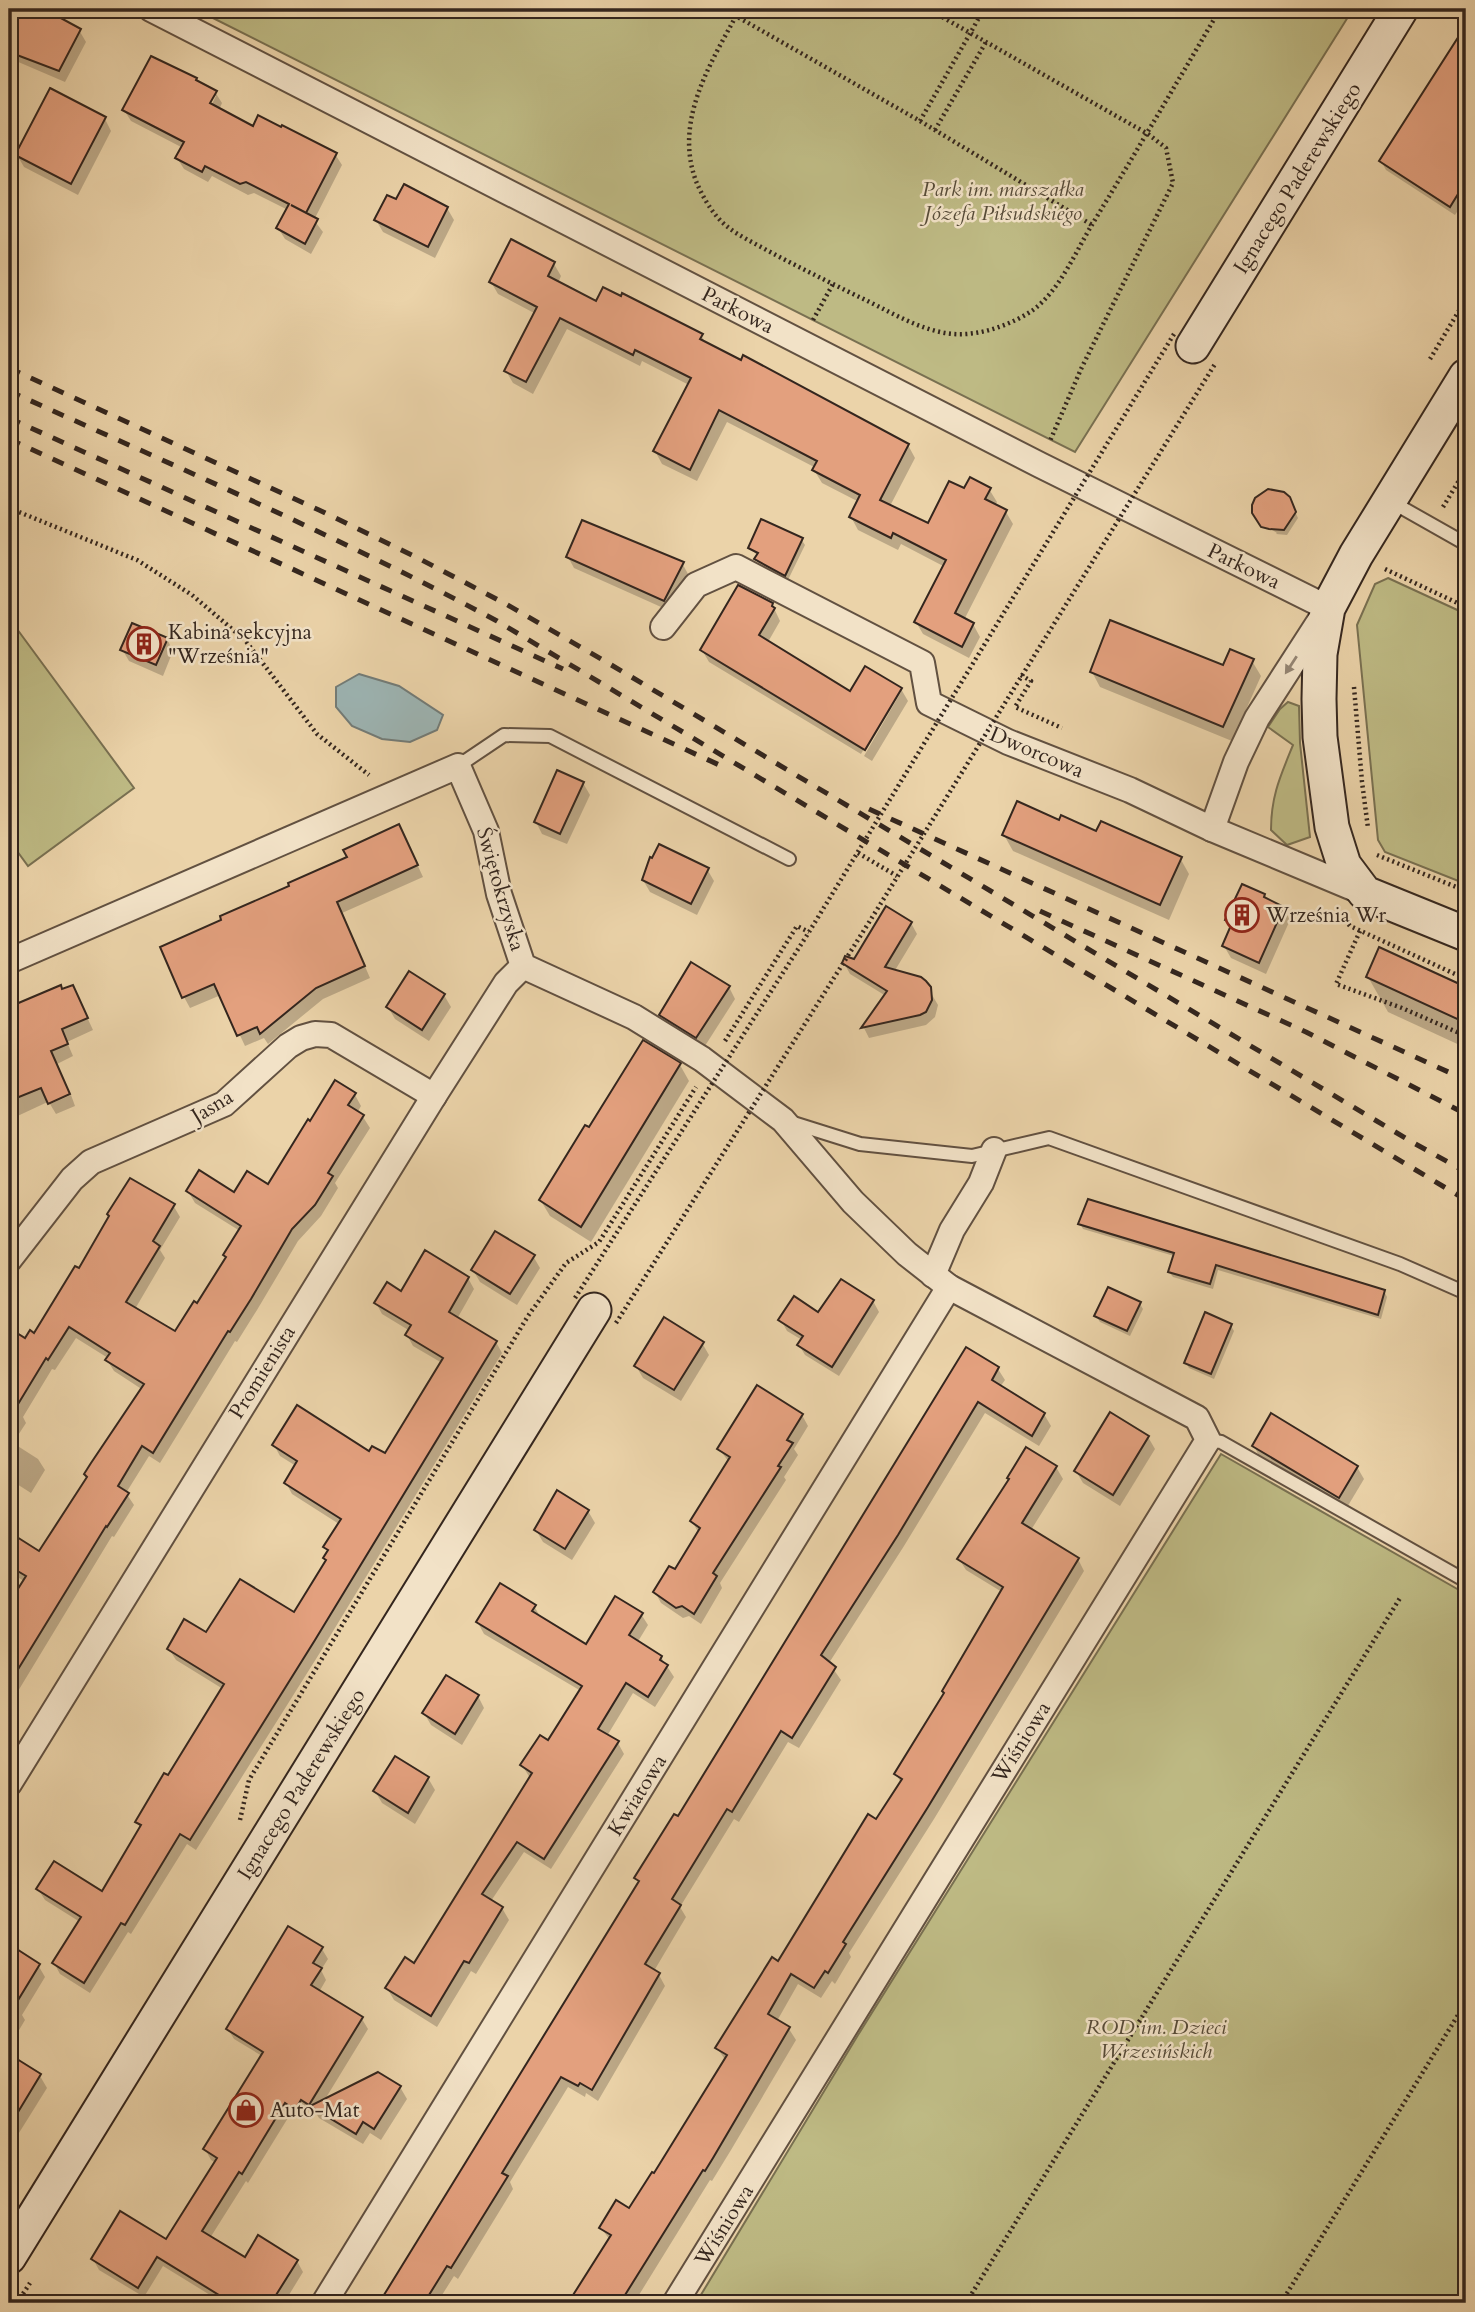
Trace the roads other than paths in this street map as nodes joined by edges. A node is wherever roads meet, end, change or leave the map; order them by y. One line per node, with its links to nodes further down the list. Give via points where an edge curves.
1 (151, 9): 7 (street, Parkowa)
2 (1401, 9): 3 (street, Ignacego Paderewskiego)
3 (1194, 348)
4 (1466, 376): 5 (street)
5 (1390, 500): 6 (lane); 7 (street)
6 (1466, 544)
7 (1328, 608): 10 (street, one-way to 10, via 1257,718); 12 (street, via 1319,699 1330,814 1344,865)
8 (663, 627): 10 (street, Dworcowa, via 696,584 736,567 922,663 929,703 1007,742 1130,790)
9 (458, 766): 11 (lane, via 504,735 550,736); 14 (street); 15 (street, Świętokrzyska, via 486,831 499,894)
10 (1212, 829): 12 (street, Dworcowa)
11 (789, 859)
12 (1365, 892): 13 (street, Dworcowa)
13 (1466, 934)
14 (9, 961)
15 (523, 966): 16 (street, Promienista, via 506,983); 17 (street, Świętokrzyska, via 634,1017 710,1065)
16 (434, 1096): 19 (street, Jasna, via 331,1035 301,1038 224,1104 92,1162 72,1180); 25 (street, Promienista)
17 (783, 1120): 18 (lane, via 860,1144 972,1156); 20 (street, Świętokrzyska, via 853,1202)
18 (994, 1150): 20 (street, Kwiatowa, via 981,1183 952,1230); 21 (lane, via 1049,1138 1400,1264)
19 (9, 1260)
20 (941, 1281): 23 (street, via 1197,1418); 27 (street, Kwiatowa)
21 (1466, 1293)
22 (595, 1311): 26 (street, Ignacego Paderewskiego)
23 (1208, 1440): 24 (lane, via 1221,1442); 28 (street, Wiśniowa)
24 (1466, 1581)
25 (9, 1784)
26 (9, 2257)
27 (324, 2303)
28 (675, 2303)

